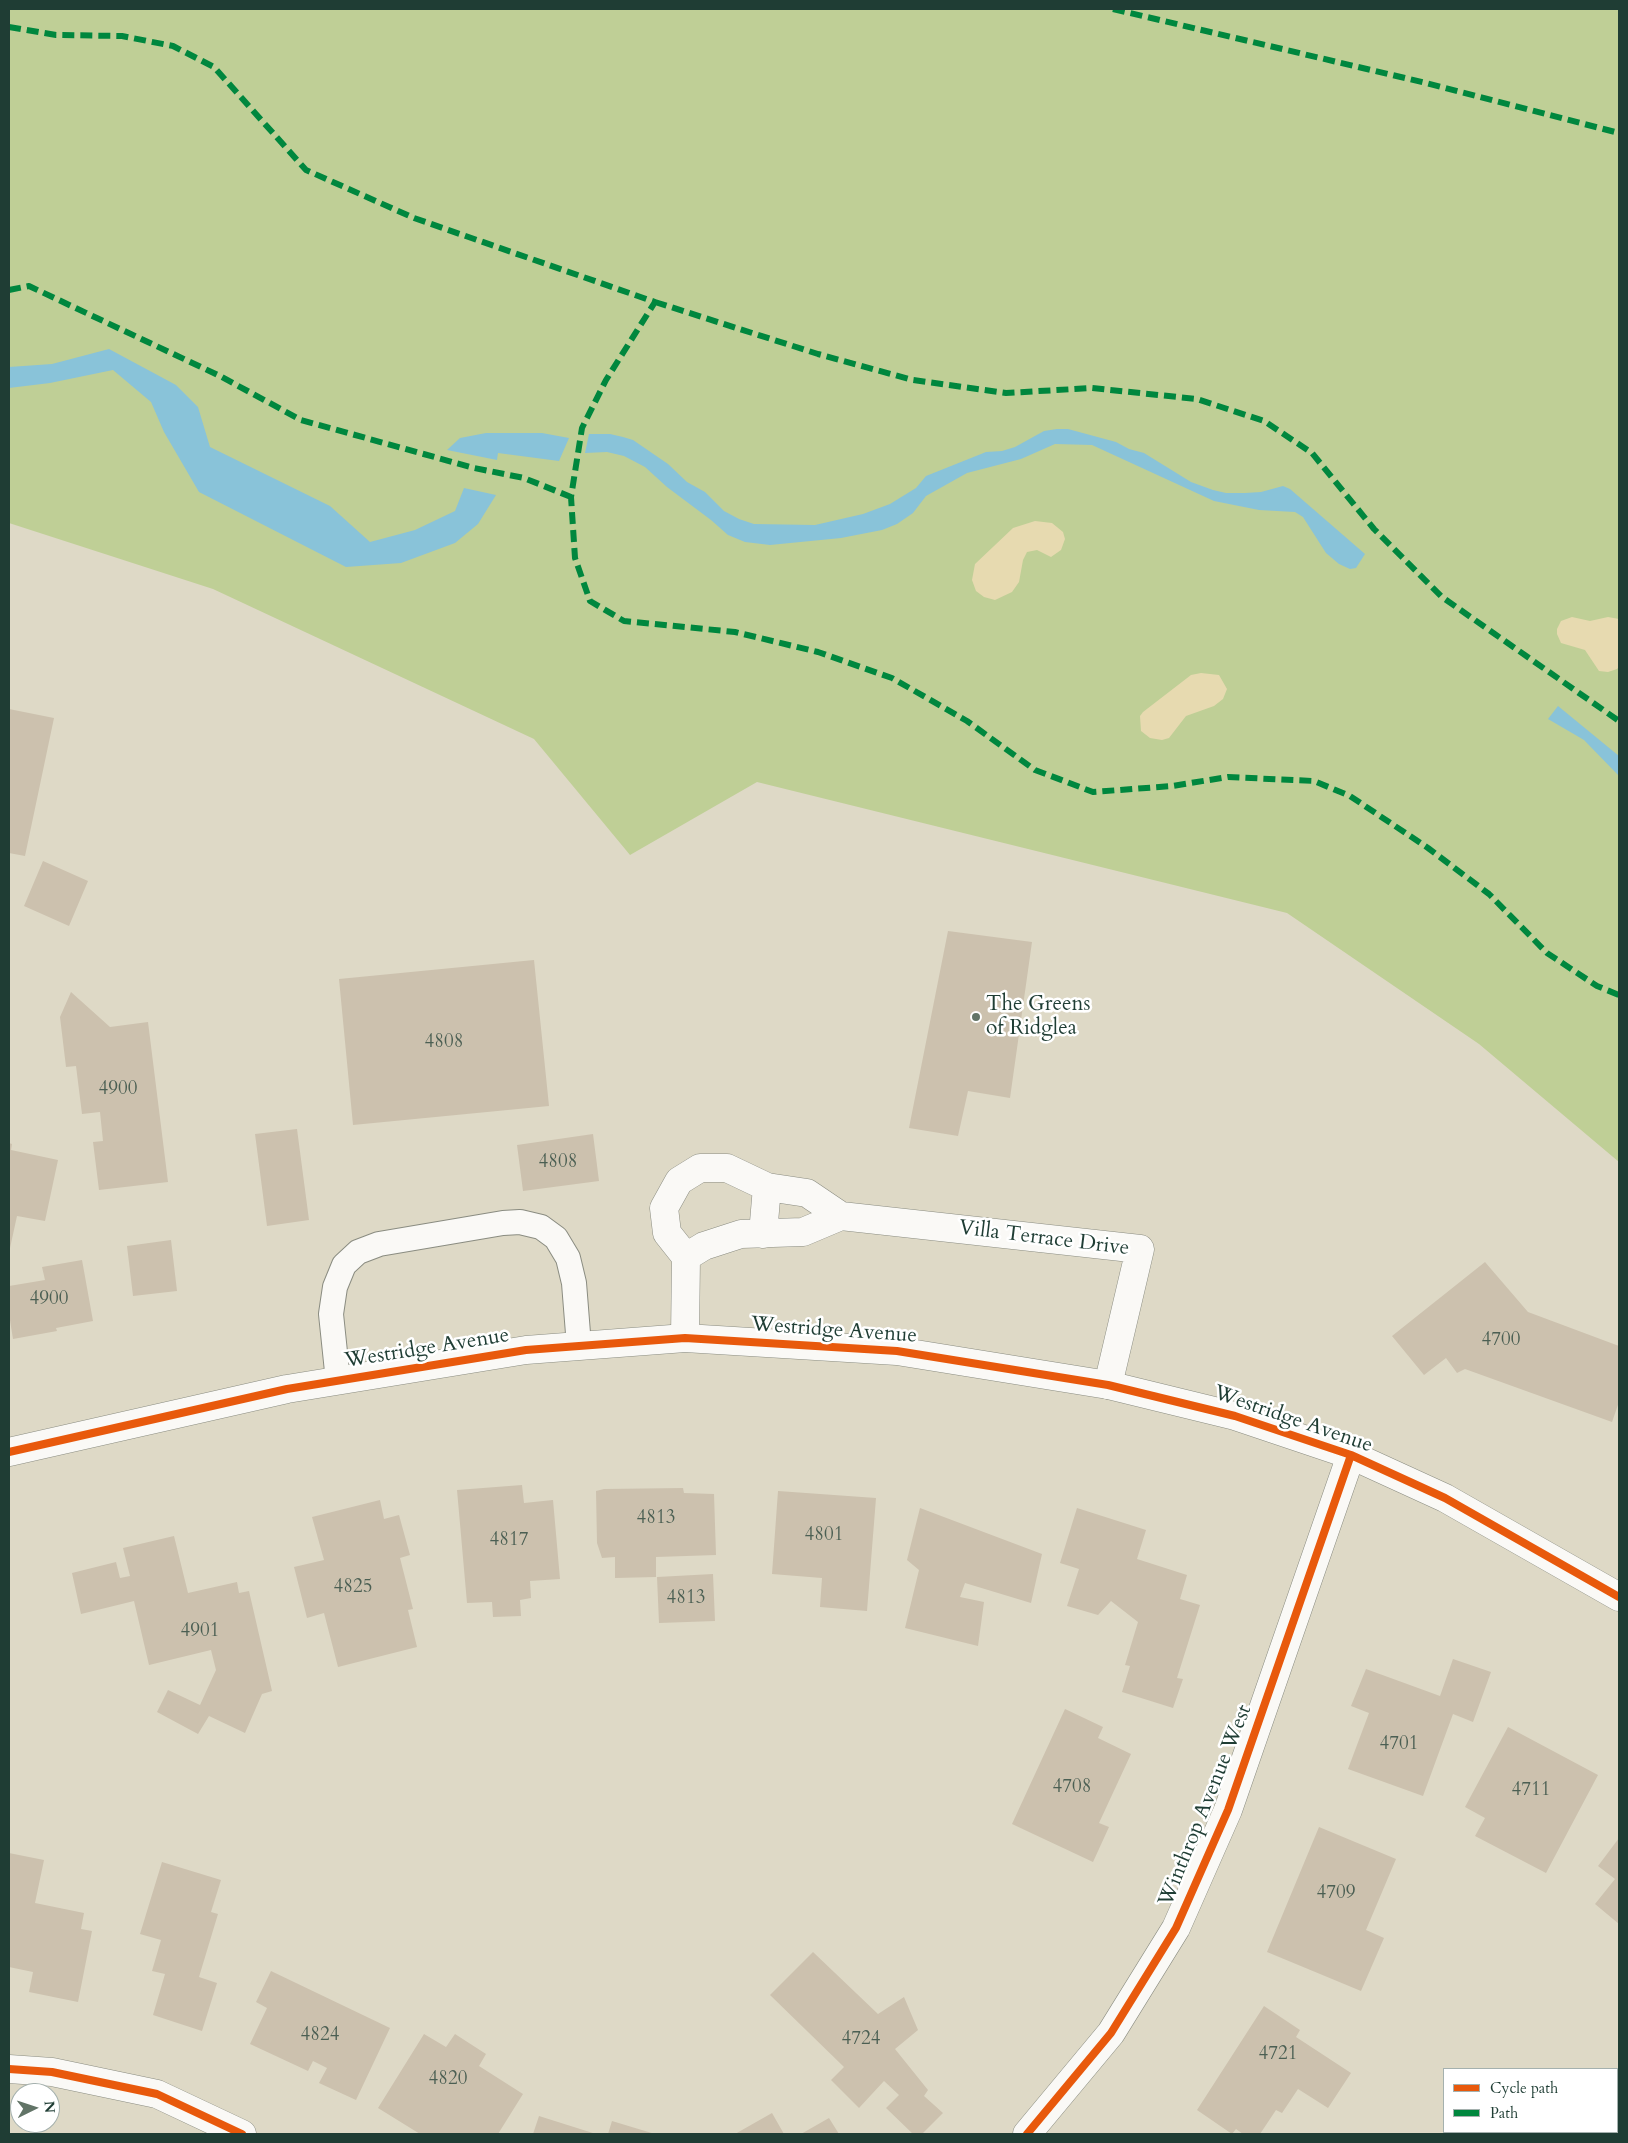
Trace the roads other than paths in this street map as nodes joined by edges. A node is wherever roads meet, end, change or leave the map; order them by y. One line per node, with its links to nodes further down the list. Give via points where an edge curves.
1 (767, 1187): 2 (street, Villa Terrace Drive, via 807,1193); 3 (street); 4 (street, Villa Terrace Drive, via 727,1168 700,1168 679,1181 664,1208 667,1233)
2 (841, 1216): 3 (street, Villa Terrace Drive, via 803,1232); 8 (street, Villa Terrace Drive, via 1140,1249)
3 (763, 1234): 4 (street, Villa Terrace Drive, via 740,1234 704,1246)
4 (686, 1257): 5 (street)
5 (685, 1338): 6 (street, Westridge Avenue); 8 (street, Westridge Avenue, via 898,1351)
6 (579, 1346): 7 (street, Westridge Avenue, via 526,1350); 7 (lane, via 574,1283 568,1258 556,1238 541,1227 520,1222 503,1224 378,1244 358,1252 344,1265 335,1287 331,1314)
7 (338, 1381): 9 (street, Westridge Avenue, via 287,1389)
8 (1108, 1385): 10 (street, Westridge Avenue, via 1234,1416)
9 (9, 1452)
10 (1351, 1456): 11 (street, Westridge Avenue, via 1445,1498); 14 (street, Winthrop Avenue West, via 1228,1810 1176,1928 1111,2033)
11 (1619, 1597)
12 (9, 2069): 13 (street, via 52,2072 157,2094)
13 (242, 2134)
14 (1027, 2134)

